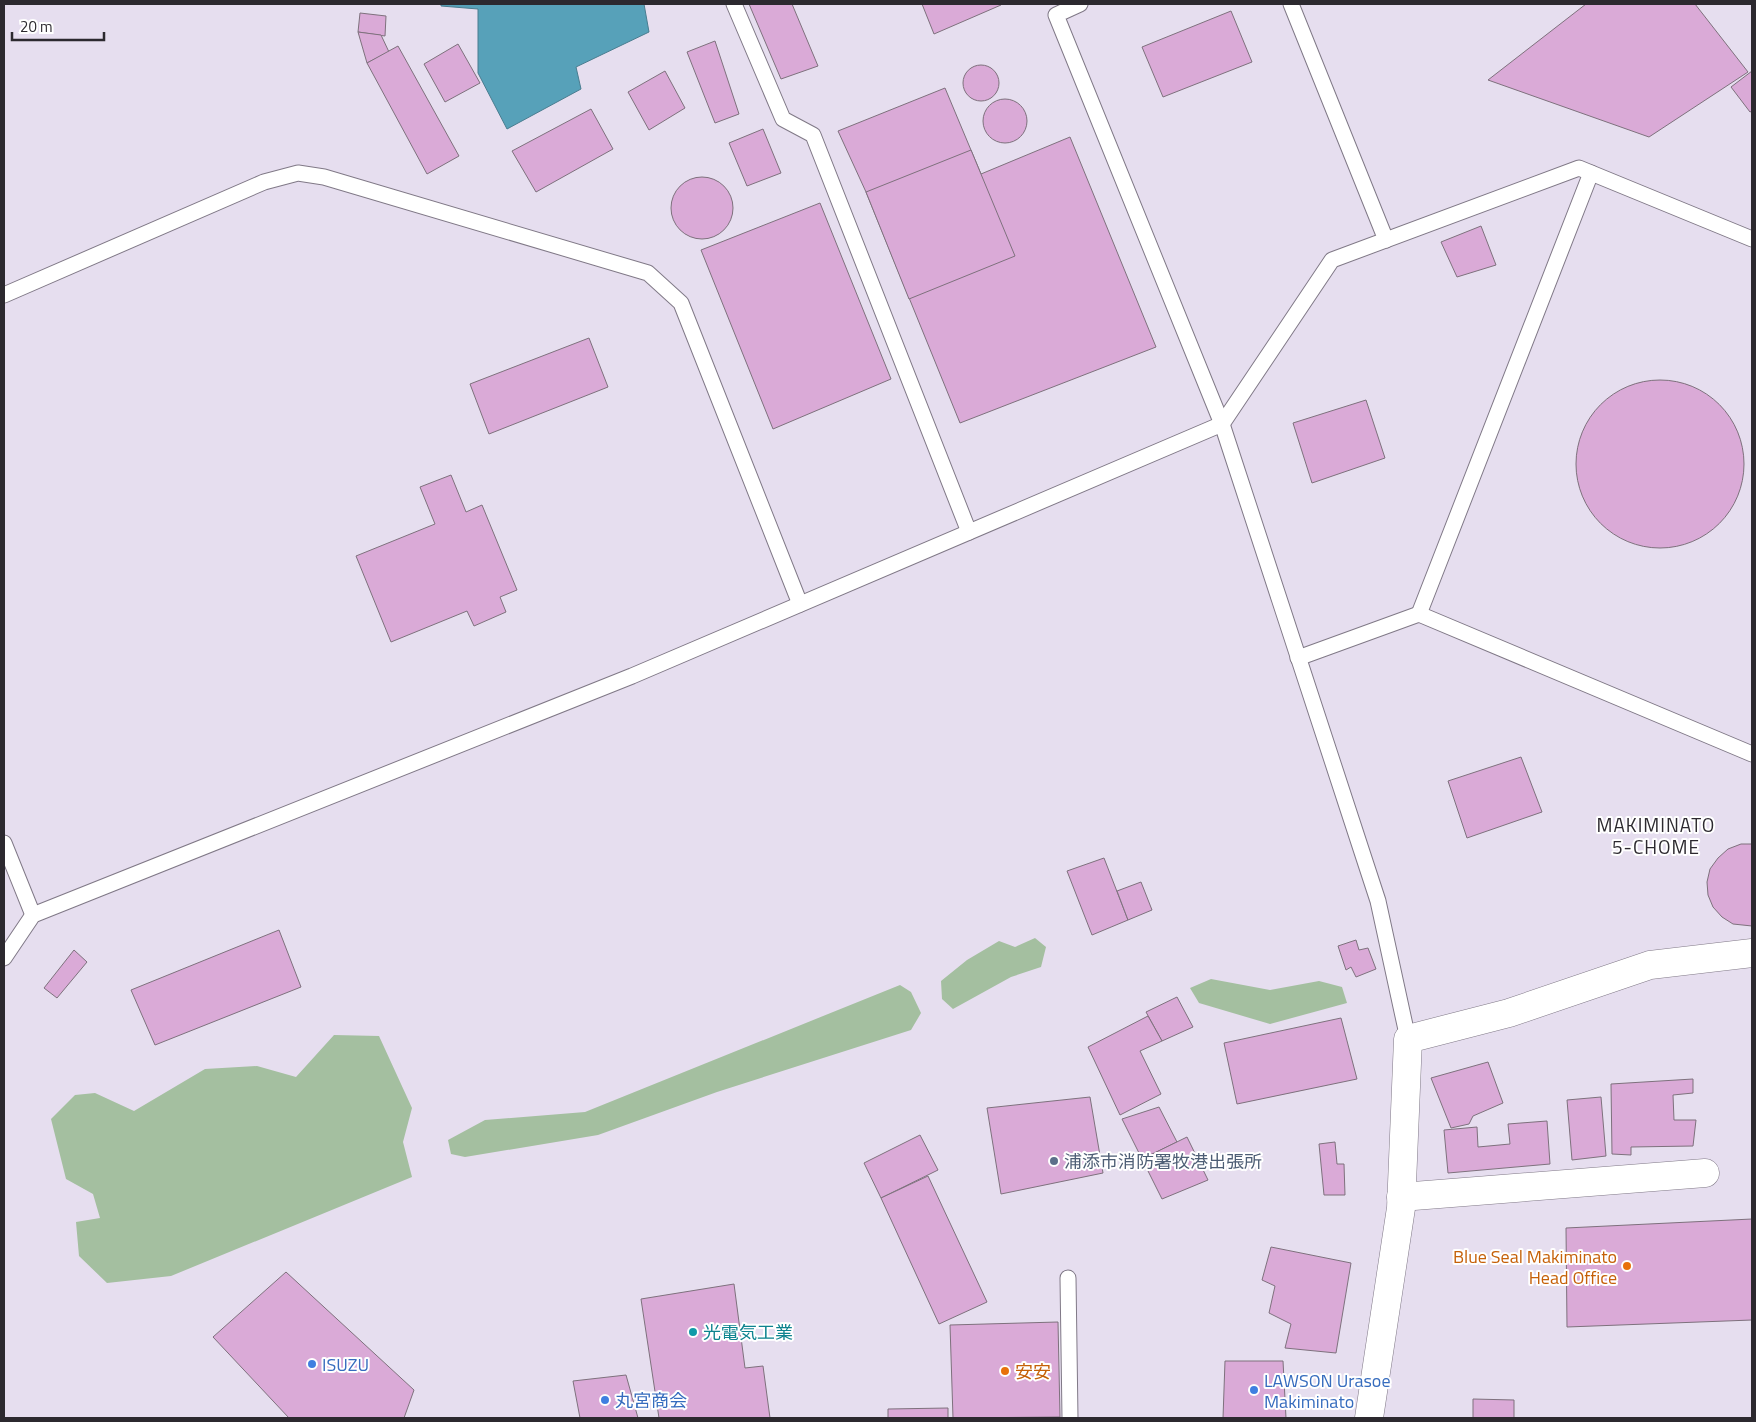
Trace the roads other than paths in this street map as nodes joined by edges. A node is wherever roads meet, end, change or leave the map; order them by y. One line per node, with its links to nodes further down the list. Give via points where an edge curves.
1 (734, 4): 9 (lane, via 783,119 813,135)
2 (1080, 4): 8 (lane, via 1056,15)
3 (1291, 4): 5 (lane)
4 (1591, 173): 5 (lane, via 1579,168); 6 (lane); 11 (lane)
5 (1386, 240): 8 (lane, via 1332,260)
6 (1752, 240)
7 (4, 294): 10 (lane, via 264,182 298,173 324,177 648,273 681,303)
8 (1222, 424): 9 (lane); 12 (lane)
9 (969, 532): 10 (lane)
10 (800, 604): 15 (lane, via 632,676)
11 (1419, 614): 12 (lane); 13 (lane)
12 (1298, 658): 18 (lane, via 1378,901)
13 (1752, 754)
14 (4, 843): 15 (lane)
15 (33, 915): 17 (lane)
16 (1752, 954): 18 (street, via 1650,965 1509,1013)
17 (4, 958)
18 (1408, 1039): 20 (street)
19 (1705, 1173): 20 (street)
20 (1402, 1197): 23 (street)
21 (1068, 1278): 22 (lane)
22 (1070, 1418)
23 (1369, 1418)

